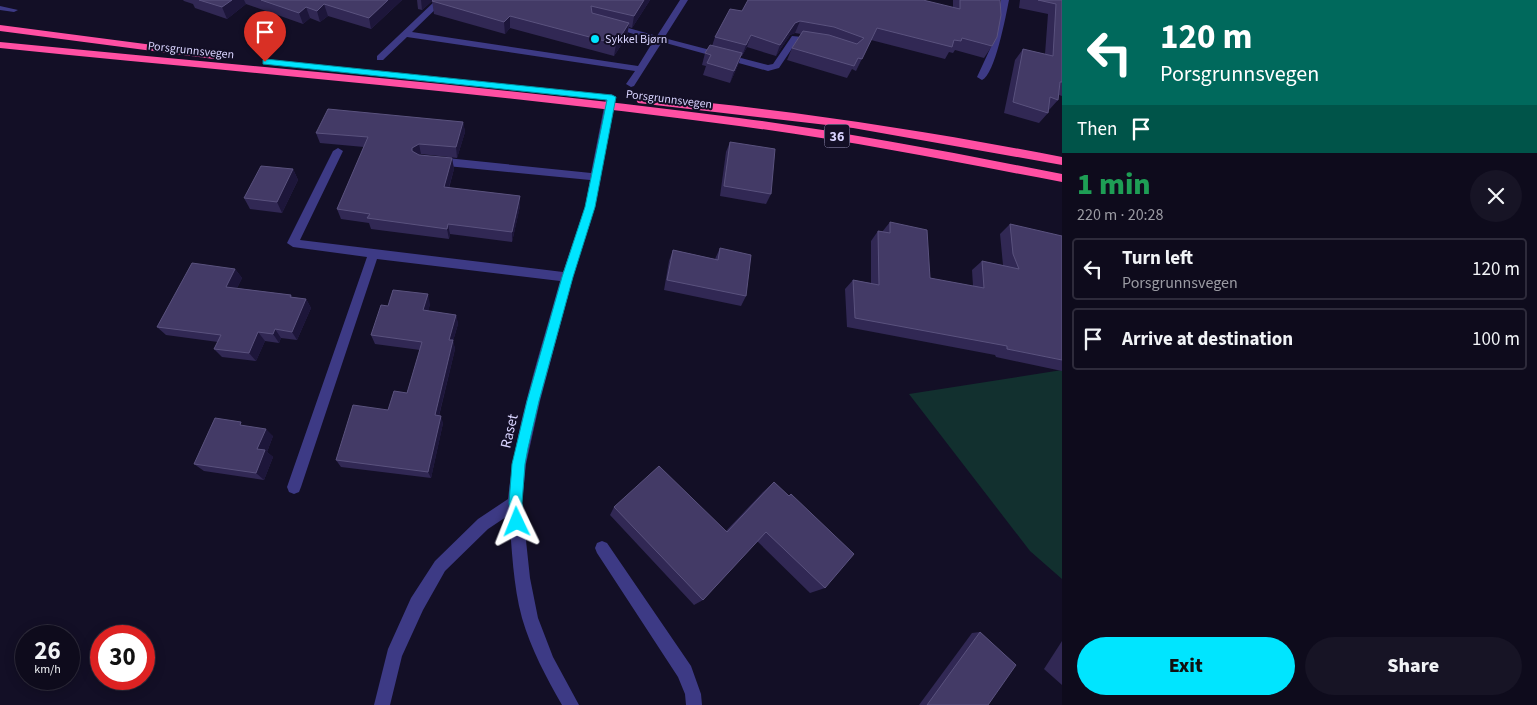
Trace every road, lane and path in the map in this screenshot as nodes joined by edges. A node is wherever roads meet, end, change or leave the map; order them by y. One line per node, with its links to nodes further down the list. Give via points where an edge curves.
1 (441, 0): 8 (street)
2 (684, 0): 9 (street)
3 (1005, 0): 14 (street, via 994,49)
4 (0, 8): 5 (street)
5 (14, 10)
6 (603, 24): 9 (street)
7 (0, 28): 16 (highway, Porsgrunnsvegen / 36)
8 (406, 34): 12 (street); 13 (street)
9 (659, 38): 10 (street, via 768,68 776,66 795,38); 13 (street)
10 (825, 43)
11 (0, 45): 16 (highway, Porsgrunnsvegen / 36)
12 (380, 58)
13 (641, 69): 15 (street)
14 (982, 77)
15 (631, 84)
16 (611, 102): 19 (highway, Porsgrunnsvegen / 36, via 824,120); 20 (street, Raset); 21 (highway, Porsgrunnsvegen / 36, via 861,140)
17 (338, 151): 22 (street, via 293,243)
18 (430, 160): 20 (street)
19 (1062, 160)
20 (596, 177): 23 (street, Raset, via 590,207)
21 (1062, 178)
22 (373, 255): 23 (street); 24 (street)
23 (567, 277): 25 (street, Raset, via 518,464)
24 (294, 487)
25 (515, 503): 27 (street, via 483,524 440,566 417,604 394,655); 28 (street, Raset, via 522,578 530,618 547,662)
26 (602, 548): 29 (street, via 685,672)
27 (382, 705)
28 (571, 705)
29 (694, 705)

